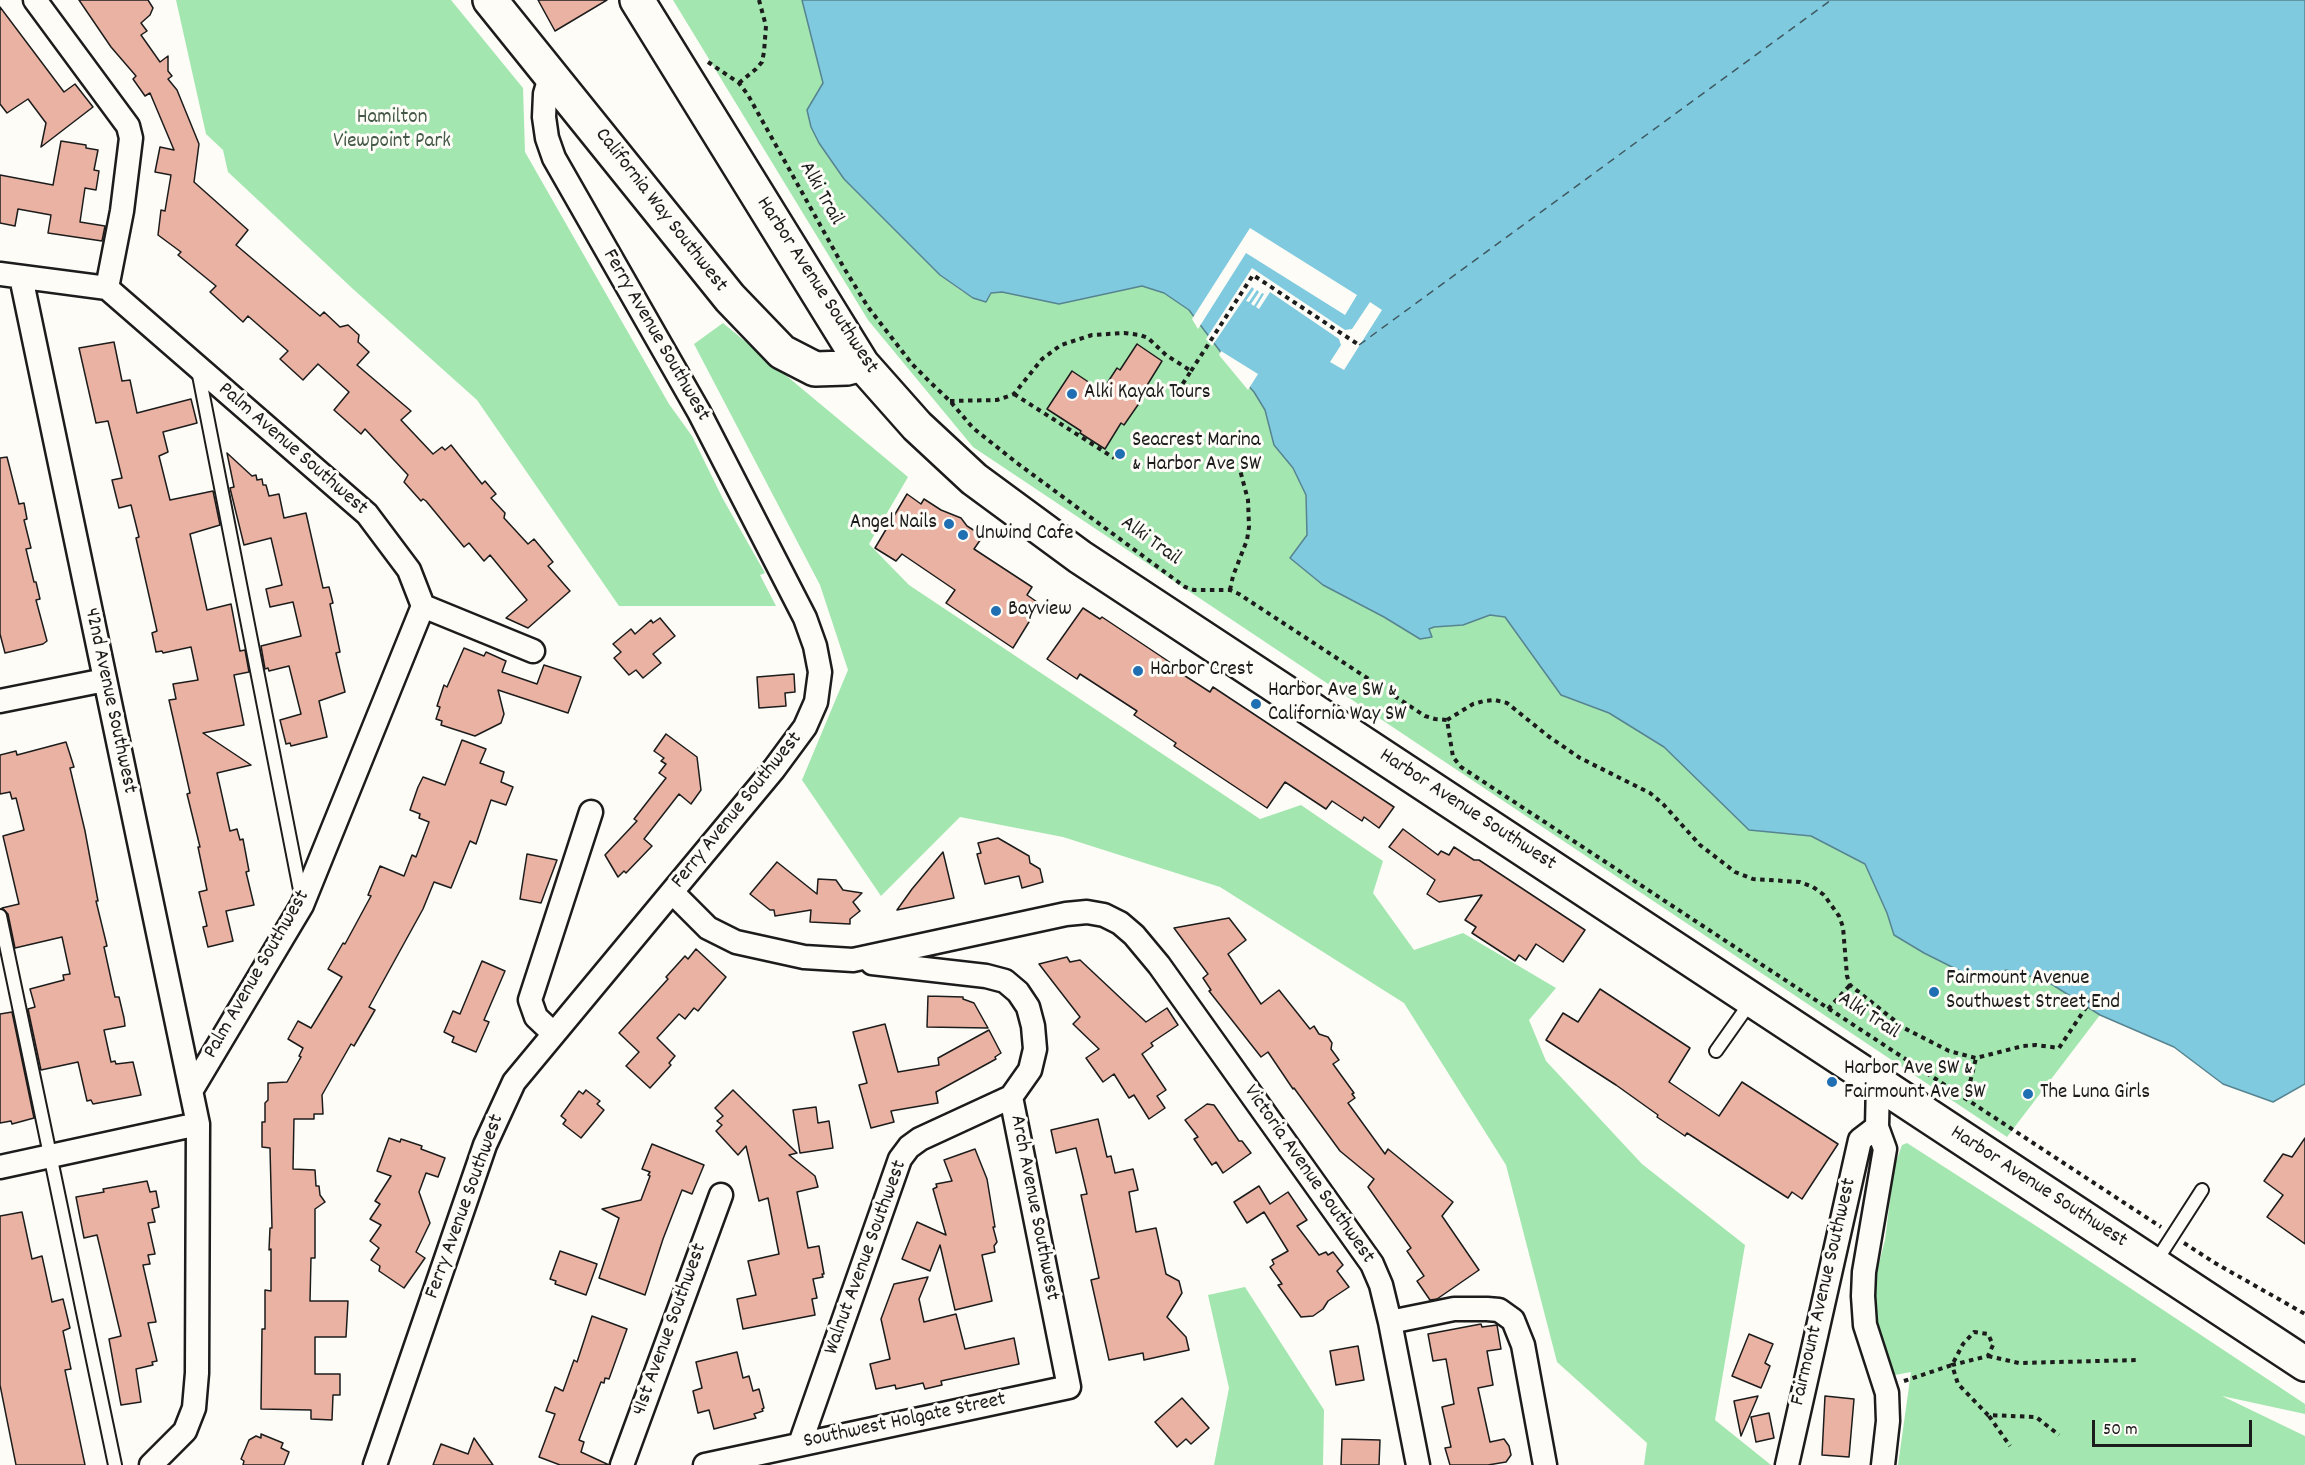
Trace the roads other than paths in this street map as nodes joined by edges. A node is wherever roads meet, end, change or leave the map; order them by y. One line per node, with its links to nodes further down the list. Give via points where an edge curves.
1 (35, 0): 6 (street, via 128,126 131,138)
2 (490, 0): 4 (main road, California Way Southwest)
3 (637, 0): 7 (main road, Harbor Avenue Southwest)
4 (551, 74): 7 (main road, California Way Southwest, via 730,298 782,352 815,369); 14 (street, Ferry Avenue Southwest, via 544,117 554,158 710,433 805,618 820,672 816,702 805,727)
5 (11, 275): 6 (street); 11 (street, 42nd Avenue Southwest)
6 (107, 288): 8 (street, Palm Avenue Southwest)
7 (862, 364): 18 (main road, Harbor Avenue Southwest, via 917,426 974,479 1080,557)
8 (197, 366): 9 (street, Palm Avenue Southwest, via 367,514 409,570); 15 (lane)
9 (423, 606): 10 (street); 15 (street, Palm Avenue Southwest)
10 (533, 651)
11 (105, 680): 12 (street); 22 (street, 42nd Avenue Southwest)
12 (0, 701)
13 (591, 812): 19 (street, via 530,1000 536,1017)
14 (672, 892): 17 (street, via 708,928 736,942 804,957); 19 (street, Ferry Avenue Southwest)
15 (302, 905): 22 (street, Palm Avenue Southwest)
16 (0, 916): 26 (lane)
17 (853, 960): 23 (street, Arch Avenue Southwest, via 986,976 1005,981 1018,992 1030,1017 1035,1049 1030,1070); 31 (street, Victoria Avenue Southwest, via 1066,914 1087,912 1120,922 1159,965 1372,1264)
18 (1753, 999): 20 (lane); 21 (main road, Harbor Avenue Southwest)
19 (554, 1034): 38 (street, Ferry Avenue Southwest, via 514,1082 485,1145)
20 (1716, 1051)
21 (1878, 1082): 25 (street, Fairmount Avenue Southwest); 30 (main road, Harbor Avenue Southwest)
22 (191, 1091): 24 (street, 42nd Avenue Southwest)
23 (1011, 1097): 33 (street, Arch Avenue Southwest); 34 (street, Walnut Avenue Southwest, via 920,1139 900,1159)
24 (198, 1125): 26 (street); 37 (street, via 194,1408 185,1431)
25 (1877, 1127): 43 (street, Fairmount Avenue Southwest, via 1860,1140); 44 (street, Fairmount Avenue Southwest, via 1885,1149 1863,1296 1865,1325 1886,1387 1888,1421)
26 (51, 1156): 27 (street); 36 (lane)
27 (0, 1167)
28 (2202, 1190): 30 (lane)
29 (721, 1195): 39 (street, 41st Avenue Southwest)
30 (2154, 1264): 32 (main road, Harbor Avenue Southwest)
31 (1390, 1322): 41 (street, Victoria Avenue Southwest); 42 (street, via 1455,1309 1499,1310 1513,1320 1520,1333)
32 (2305, 1364)
33 (1069, 1387): 34 (street, Southwest Holgate Street)
34 (800, 1444): 35 (street, Southwest Holgate Street)
35 (764, 1459): 40 (street, Southwest Holgate Street)
36 (115, 1465)
37 (151, 1465)
38 (375, 1465)
39 (622, 1465)
40 (705, 1465)
41 (1418, 1465)
42 (1545, 1465)
43 (1787, 1465)
44 (1883, 1465)

